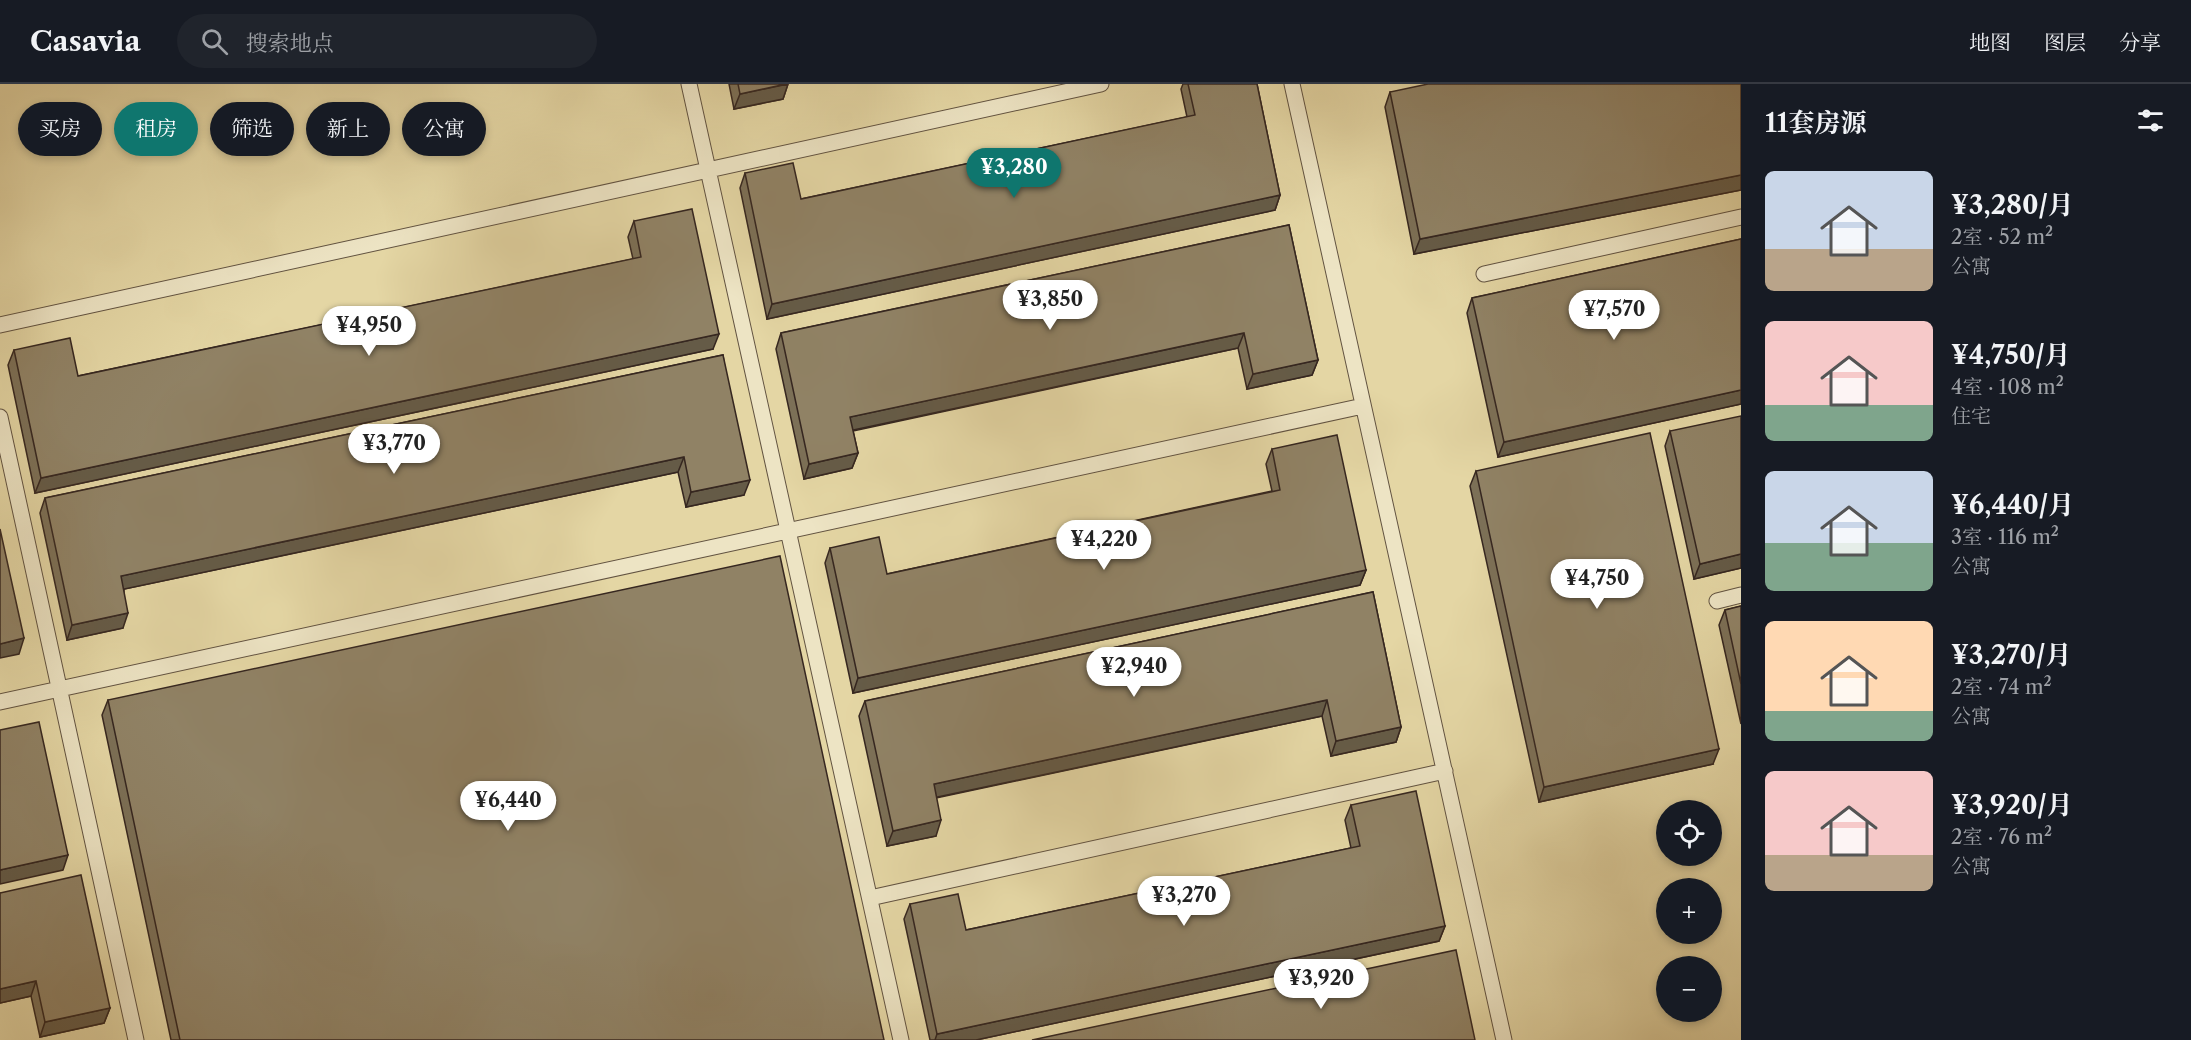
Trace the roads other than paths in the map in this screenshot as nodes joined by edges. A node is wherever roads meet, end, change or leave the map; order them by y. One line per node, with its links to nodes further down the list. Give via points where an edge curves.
1 (689, 84): 4 (lane)
2 (1101, 84): 4 (lane)
3 (1292, 84): 8 (lane)
4 (708, 170): 7 (lane); 10 (lane)
5 (1741, 217): 6 (lane)
6 (1484, 274)
7 (0, 325)
8 (1363, 406): 10 (lane); 15 (lane)
9 (0, 417): 13 (lane)
10 (789, 531): 13 (lane); 16 (lane)
11 (1741, 595): 12 (lane)
12 (1717, 601)
13 (59, 689): 14 (lane); 17 (lane)
14 (0, 702)
15 (1445, 771): 16 (lane); 19 (lane)
16 (870, 898): 18 (lane)
17 (135, 1040)
18 (901, 1040)
19 (1504, 1040)

